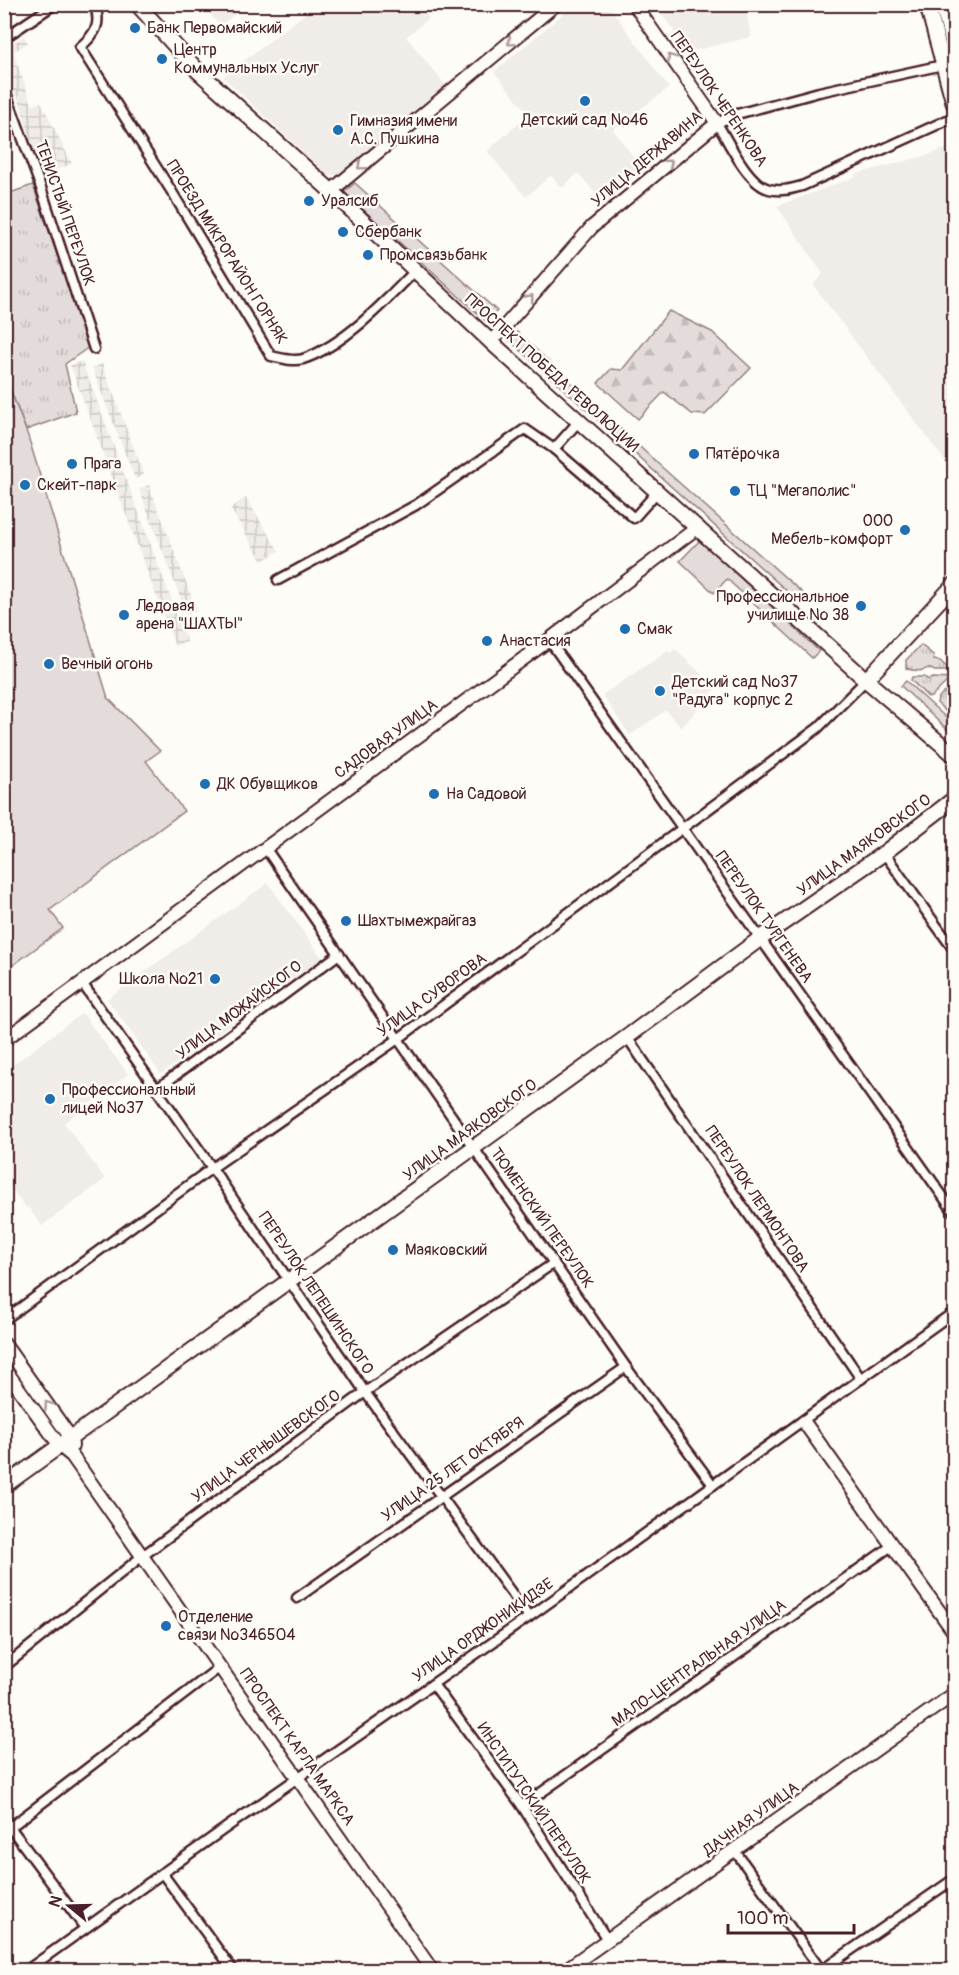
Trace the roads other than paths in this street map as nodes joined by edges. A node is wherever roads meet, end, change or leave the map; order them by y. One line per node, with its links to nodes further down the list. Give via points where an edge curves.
1 (56, 4): 8 (street)
2 (94, 4): 16 (street, ПРОЕЗД МИКРОРАЙОН ГОРНЯК, via 99,20 94,33 80,47 271,356 301,360 329,346 376,309)
3 (137, 4): 15 (main road, ПРОСПЕКТ ПОБЕДА РЕВОЛЮЦИИ, via 198,71)
4 (556, 4): 15 (street, one-way to 15)
5 (634, 4): 14 (street, ПЕРЕУЛОК ЧЕРЕНКОВА, one-way to 5)
6 (927, 4): 10 (main road)
7 (942, 4): 9 (main road)
8 (4, 38)
9 (954, 48)
10 (943, 65): 12 (main road); 14 (street, УЛИЦА ДЕРЖАВИНА, via 808,95)
11 (4, 88): 18 (street, ТЕНИСТЫЙ ПЕРЕУЛОК)
12 (954, 104)
13 (954, 117): 14 (street, ПЕРЕУЛОК ЧЕРЕНКОВА, via 802,186 785,190 771,190 751,177)
14 (717, 123): 17 (street, УЛИЦА ДЕРЖАВИНА, one-way to 14, via 592,227)
15 (331, 191): 16 (main road, ПРОСПЕКТ ПОБЕДА РЕВОЛЮЦИИ)
16 (415, 271): 17 (main road, ПРОСПЕКТ ПОБЕДА РЕВОЛЮЦИИ)
17 (491, 342): 19 (main road, ПРОСПЕКТ ПОБЕДА РЕВОЛЮЦИИ)
18 (94, 349)
19 (579, 421): 20 (street); 21 (main road, ПРОСПЕКТ ПОБЕДА РЕВОЛЮЦИИ)
20 (554, 449): 21 (street, via 634,518); 23 (street, via 525,429 416,505)
21 (658, 490): 22 (main road, ПРОСПЕКТ ПОБЕДА РЕВОЛЮЦИИ)
22 (698, 527): 25 (street, САДОВАЯ УЛИЦА); 26 (main road, ПРОСПЕКТ ПОБЕДА РЕВОЛЮЦИИ)
23 (278, 580)
24 (954, 585): 26 (main road)
25 (549, 639): 29 (street, ПЕРЕУЛОК ТУРГЕНЕВА); 30 (street, САДОВАЯ УЛИЦА)
26 (866, 680): 27 (main road, ПРОСПЕКТ ПОБЕДА РЕВОЛЮЦИИ); 29 (street, УЛИЦА СУВОРОВА, via 818,728)
27 (954, 755)
28 (954, 799): 31 (main road, УЛИЦА МАЯКОВСКОГО)
29 (682, 827): 32 (street, ПЕРЕУЛОК ТУРГЕНЕВА); 37 (street, УЛИЦА СУВОРОВА)
30 (266, 849): 34 (street, ТЮМЕНСКИЙ ПЕРЕУЛОК); 35 (street, САДОВАЯ УЛИЦА)
31 (884, 853): 32 (main road, УЛИЦА МАЯКОВСКОГО); 33 (street)
32 (761, 938): 36 (main road, УЛИЦА МАЯКОВСКОГО); 42 (street, ПЕРЕУЛОК ТУРГЕНЕВА)
33 (954, 950)
34 (339, 954): 37 (street, ТЮМЕНСКИЙ ПЕРЕУЛОК); 39 (street, УЛИЦА МОЖАЙСКОГО)
35 (82, 983): 38 (street, САДОВАЯ УЛИЦА); 39 (street, ПЕРЕУЛОК ЛЕПЕШИНСКОГО)
36 (627, 1037): 40 (main road, УЛИЦА МАЯКОВСКОГО); 50 (street, ПЕРЕУЛОК ЛЕРМОНТОВА)
37 (398, 1039): 40 (street, ТЮМЕНСКИЙ ПЕРЕУЛОК); 41 (street, УЛИЦА СУВОРОВА)
38 (4, 1040)
39 (157, 1089): 41 (street, ПЕРЕУЛОК ЛЕПЕШИНСКОГО)
40 (473, 1148): 43 (street, ТЮМЕНСКИЙ ПЕРЕУЛОК); 44 (main road, УЛИЦА МАЯКОВСКОГО)
41 (212, 1167): 44 (street, ПЕРЕУЛОК ЛЕПЕШИНСКОГО); 46 (street, УЛИЦА СУВОРОВА)
42 (954, 1212)
43 (555, 1263): 48 (street, ТЮМЕНСКИЙ ПЕРЕУЛОК); 51 (street, УЛИЦА ЧЕРНЫШЕВСКОГО)
44 (288, 1281): 51 (street, ПЕРЕУЛОК ЛЕПЕШИНСКОГО); 53 (main road, УЛИЦА МАЯКОВСКОГО)
45 (954, 1312): 50 (street, УЛИЦА ОРДЖОНИКИДЗЕ)
46 (4, 1320)
47 (4, 1344): 53 (street, ПРОСПЕКТ КАРЛА МАРКСА, one-way to 47)
48 (626, 1366): 54 (street, ТЮМЕНСКИЙ ПЕРЕУЛОК); 56 (street, УЛИЦА 25 ЛЕТ ОКТЯБРЯ)
49 (4, 1368): 53 (street, ПРОСПЕКТ КАРЛА МАРКСА)
50 (861, 1379): 52 (street, УЛИЦА ОРДЖОНИКИДЗЕ)
51 (365, 1392): 56 (street, ПЕРЕУЛОК ЛЕПЕШИНСКОГО); 58 (street, УЛИЦА ЧЕРНЫШЕВСКОГО)
52 (804, 1422): 54 (street, УЛИЦА ОРДЖОНИКИДЗЕ); 57 (street)
53 (65, 1442): 55 (main road, УЛИЦА МАЯКОВСКОГО); 58 (street, ПРОСПЕКТ КАРЛА МАРКСА)
54 (713, 1485): 60 (street, УЛИЦА ОРДЖОНИКИДЗЕ)
55 (4, 1486)
56 (440, 1496): 59 (street, УЛИЦА 25 ЛЕТ ОКТЯБРЯ); 60 (street, ПЕРЕУЛОК ЛЕПЕШИНСКОГО)
57 (893, 1545): 61 (street); 67 (street, МАЛО-ЦЕНТРАЛЬНАЯ УЛИЦА)
58 (141, 1557): 62 (street, УЛИЦА ЧЕРНЫШЕВСКОГО); 63 (street, ПРОСПЕКТ КАРЛА МАРКСА)
59 (297, 1598)
60 (529, 1617): 64 (street, УЛИЦА ОРДЖОНИКИДЗЕ)
61 (954, 1632)
62 (4, 1666)
63 (220, 1667): 66 (street, ПРОСПЕКТ КАРЛА МАРКСА); 69 (street)
64 (433, 1684): 66 (street, УЛИЦА ОРДЖОНИКИДЗЕ); 67 (street, ИНСТИТУТСКИЙ ПЕРЕУЛОК)
65 (954, 1694): 70 (street, ДАЧНАЯ УЛИЦА)
66 (298, 1777): 71 (street, УЛИЦА ОРДЖОНИКИДЗЕ); 77 (street, ПРОСПЕКТ КАРЛА МАРКСА)
67 (522, 1806): 74 (street, ИНСТИТУТСКИЙ ПЕРЕУЛОК)
68 (4, 1819): 69 (street)
69 (8, 1830): 73 (street)
70 (735, 1851): 74 (street, ДАЧНАЯ УЛИЦА); 79 (street)
71 (162, 1873): 73 (street, УЛИЦА ОРДЖОНИКИДЗЕ); 76 (street)
72 (954, 1879): 79 (street)
73 (85, 1928): 75 (street, УЛИЦА ОРДЖОНИКИДЗЕ)
74 (609, 1941): 78 (street, ДАЧНАЯ УЛИЦА)
75 (27, 1971)
76 (233, 1971)
77 (432, 1971)
78 (565, 1971)
79 (822, 1971)

